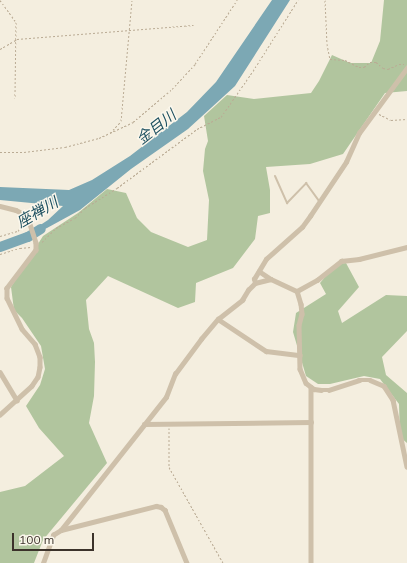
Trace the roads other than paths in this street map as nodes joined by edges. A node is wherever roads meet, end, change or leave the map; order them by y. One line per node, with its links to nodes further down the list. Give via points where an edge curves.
1 (407, 67): 3 (street, via 359,133 346,162)
2 (275, 176): 3 (lane, via 287,203 306,183)
3 (319, 201): 6 (street, via 302,227 270,255)
4 (0, 206): 14 (street, via 16,210 28,220 37,245 7,288 8,304 22,329 35,344 40,357 38,376 32,386)
5 (407, 247): 9 (street, via 341,261 317,280)
6 (259, 271): 7 (street); 8 (street, via 254,279)
7 (271, 279): 8 (street); 9 (street)
8 (256, 283): 10 (street, via 242,300)
9 (296, 291): 11 (street, via 302,314 299,325)
10 (218, 319): 11 (street, via 266,351); 17 (street, via 179,368 166,397)
11 (300, 355): 13 (street, via 303,376)
12 (0, 372): 14 (street)
13 (311, 387): 16 (street); 18 (street, via 329,390 359,380 370,380 384,386 393,400)
14 (17, 400): 15 (street)
15 (0, 415)
16 (311, 422): 17 (street); 22 (street)
17 (144, 424): 19 (street)
18 (407, 467)
19 (61, 530): 20 (street, via 53,535); 21 (street, via 161,506 167,514)
20 (43, 563)
21 (187, 563)
22 (311, 563)

